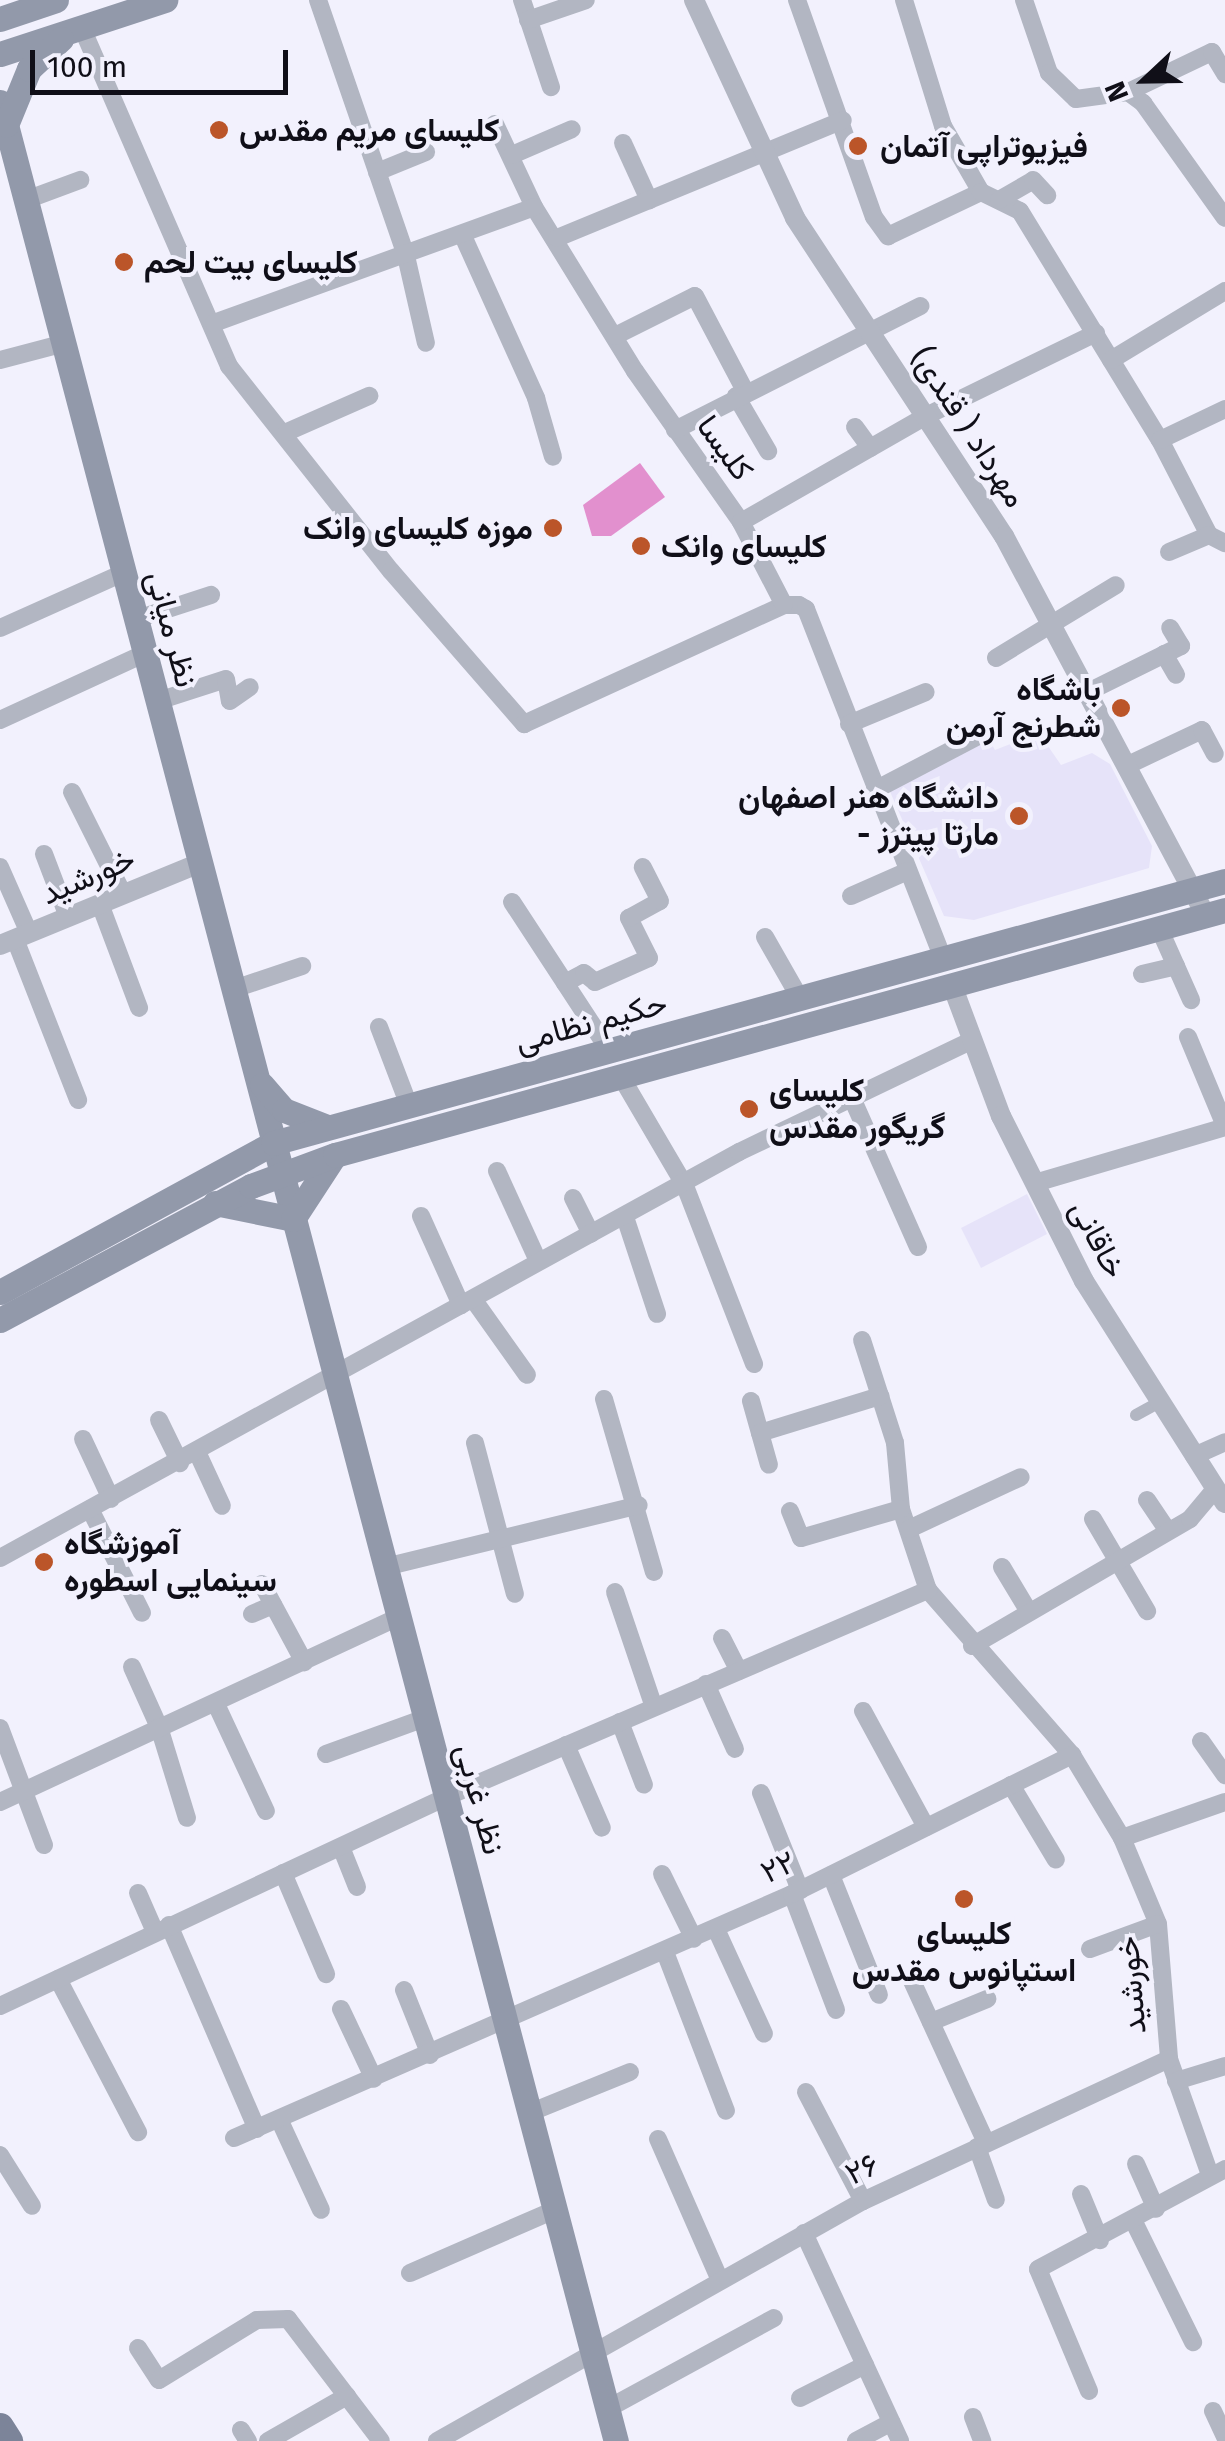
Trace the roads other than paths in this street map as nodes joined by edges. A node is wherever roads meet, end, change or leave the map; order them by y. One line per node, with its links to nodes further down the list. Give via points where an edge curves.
1 (56, 0): 10 (main road)
2 (166, 0): 12 (main road)
3 (318, 0): 25 (street)
4 (522, 0): 11 (street)
5 (586, 0): 11 (street)
6 (694, 0): 23 (street, مهرداد ( قندی))
7 (796, 0): 18 (street)
8 (904, 0): 28 (street, via 943,126)
9 (1024, 0): 16 (street, via 1062,90 1076,99)
10 (0, 18)
11 (528, 20): 15 (street)
12 (76, 30): 13 (main road); 17 (main road, via 29,69); 38 (street)
13 (0, 54)
14 (1225, 74): 16 (street, via 1212,52)
15 (551, 87)
16 (1128, 92): 32 (street)
17 (2, 118): 29 (main road, نظر میانی)
18 (843, 120): 23 (street); 28 (street, via 874,217 888,236)
19 (495, 124): 24 (street, کلیسا)
20 (572, 129): 24 (street)
21 (623, 143): 30 (street)
22 (426, 152): 25 (street)
23 (761, 152): 30 (street); 39 (street, مهرداد ( قندی), via 794,218)
24 (512, 154): 31 (street, کلیسا)
25 (377, 172): 35 (street)
26 (80, 180): 29 (street)
27 (1047, 195): 28 (street, via 1033,180)
28 (990, 196): 40 (street, via 1020,211)
29 (26, 200): 42 (main road, نظر میانی)
30 (649, 200): 34 (street)
31 (534, 207): 33 (street); 34 (street, کلیسا)
32 (1225, 218)
33 (462, 236): 35 (street); 56 (street, via 536,398)
34 (557, 238): 41 (street, کلیسا)
35 (406, 256): 38 (street); 43 (street)
36 (1225, 291): 45 (street)
37 (920, 306): 39 (street)
38 (214, 323): 52 (street, via 229,366)
39 (869, 330): 46 (street); 49 (street, مهرداد ( قندی))
40 (1096, 333): 45 (street); 49 (street)
41 (614, 336): 46 (street, via 695,296); 51 (street, کلیسا)
42 (64, 343): 44 (street); 60 (main road, نظر میانی)
43 (426, 343)
44 (0, 360)
45 (1112, 360): 53 (street)
46 (740, 394): 51 (street); 55 (street)
47 (368, 396): 52 (street)
48 (1225, 409): 53 (street)
49 (928, 415): 54 (street); 65 (street, مهرداد ( قندی))
50 (855, 428): 54 (street)
51 (675, 430): 57 (street, کلیسا)
52 (288, 432): 63 (street, via 391,571 524,724)
53 (1160, 440): 58 (street)
54 (870, 448): 57 (street)
55 (768, 451)
56 (553, 457)
57 (742, 522): 63 (street, کلیسا)
58 (1217, 539): 59 (street)
59 (1169, 552)
60 (123, 573): 64 (main road, نظر میانی); 66 (street)
61 (1116, 585): 65 (street)
62 (211, 595): 64 (street)
63 (784, 605): 77 (street, کلیسا, via 806,609)
64 (136, 619): 68 (main road, نظر میانی)
65 (1051, 623): 70 (street); 74 (street, مهرداد ( قندی))
66 (0, 628)
67 (1170, 628): 69 (street, via 1181,646)
68 (146, 653): 75 (main road, نظر میانی); 76 (street)
69 (1164, 654): 71 (street); 74 (street)
70 (996, 658)
71 (1176, 676)
72 (250, 687): 75 (street, via 230,701 226,679)
73 (926, 692): 77 (street)
74 (1088, 692): 80 (street, مهرداد ( قندی))
75 (158, 702): 84 (main road, نظر میانی)
76 (0, 720)
77 (849, 724): 81 (street, کلیسا)
78 (980, 735): 81 (street)
79 (1216, 754): 80 (street, via 1202,730)
80 (1126, 766): 89 (street, مهرداد ( قندی))
81 (875, 790): 87 (street, کلیسا)
82 (72, 792): 90 (street)
83 (44, 854): 95 (street)
84 (200, 863): 90 (street, خورشید); 104 (main road, نظر میانی)
85 (0, 867): 98 (street)
86 (643, 867): 103 (street, via 660,901 629,918 650,958 595,982 584,972)
87 (908, 871): 91 (street); 101 (street, کلیسا)
88 (1225, 882): 89 (main road, حکیم نظامی)
89 (1192, 890): 94 (street, مهرداد ( قندی)); 101 (main road, حکیم نظامی)
90 (123, 894): 93 (street, خورشید)
91 (851, 896)
92 (512, 902): 103 (street)
93 (100, 904): 95 (street, خورشید); 107 (street)
94 (1215, 913): 96 (main road, حکیم نظامی)
95 (68, 917): 98 (street, خورشید)
96 (1160, 928): 100 (street); 101 (main road, حکیم نظامی)
97 (765, 937): 105 (street)
98 (15, 939): 115 (street)
99 (302, 966): 104 (street)
100 (1176, 966): 102 (street); 106 (street)
101 (948, 974): 105 (main road, حکیم نظامی); 110 (street, خاقانی); 112 (main road, حکیم نظامی)
102 (1142, 974)
103 (564, 983): 111 (street)
104 (234, 989): 113 (main road, نظر میانی)
105 (801, 1000): 111 (main road, حکیم نظامی)
106 (1190, 1000)
107 (139, 1008)
108 (379, 1026): 116 (street)
109 (1188, 1038): 118 (street)
110 (972, 1041): 114 (street); 123 (street, خاقانی)
111 (609, 1050): 116 (main road, حکیم نظامی)
112 (620, 1075): 120 (main road, حکیم نظامی); 124 (street)
113 (256, 1077): 117 (main road, via 284,1110); 119 (main road, نظر میانی)
114 (852, 1098): 124 (street, via 738,1152); 131 (street)
115 (78, 1100)
116 (408, 1103): 117 (main road, حکیم نظامی)
117 (327, 1127): 119 (main road, حکیم نظامی)
118 (1225, 1127): 123 (street)
119 (272, 1143): 122 (main road, نظر میانی); 133 (main road, حکیم نظامی)
120 (335, 1154): 122 (main road, حکیم نظامی); 129 (main road)
121 (497, 1171): 132 (street)
122 (281, 1174): 126 (main road, حکیم نظامی); 129 (main road, نظر غربی)
123 (1035, 1182): 144 (street, خاقانی)
124 (685, 1186): 128 (street); 138 (street)
125 (573, 1198): 130 (street)
126 (216, 1204): 129 (main road); 136 (main road, حکیم نظامی)
127 (421, 1216): 134 (street)
128 (625, 1216): 130 (street); 135 (street)
129 (293, 1219): 139 (main road, نظر غربی)
130 (591, 1234): 132 (street)
131 (918, 1247)
132 (538, 1261): 134 (street)
133 (0, 1292)
134 (467, 1302): 139 (street); 140 (street)
135 (658, 1314)
136 (0, 1320)
137 (862, 1340): 141 (street)
138 (754, 1364)
139 (334, 1372): 151 (street); 170 (main road, نظر غربی)
140 (527, 1375)
141 (880, 1396): 147 (street); 161 (street, via 895,1443)
142 (604, 1399): 159 (street)
143 (751, 1401): 147 (street)
144 (1158, 1403): 145 (street); 152 (street, خاقانی)
145 (1136, 1414)
146 (158, 1420): 153 (street)
147 (760, 1433): 154 (street)
148 (83, 1439): 157 (street)
149 (1225, 1442): 152 (street)
150 (475, 1443): 167 (street)
151 (198, 1454): 153 (street); 160 (street)
152 (1194, 1456): 156 (street, خاقانی)
153 (180, 1463): 157 (street)
154 (769, 1465)
155 (1021, 1477): 165 (street)
156 (1220, 1496): 166 (street)
157 (110, 1499): 162 (street)
158 (1147, 1500): 166 (street)
159 (639, 1505): 167 (street); 172 (street)
160 (222, 1506)
161 (902, 1509): 163 (street, via 801,1538); 165 (street)
162 (90, 1510): 168 (street); 180 (street)
163 (790, 1511)
164 (1093, 1519): 169 (street)
165 (909, 1529): 174 (street)
166 (1168, 1532): 169 (street)
167 (498, 1539): 170 (street); 176 (street)
168 (0, 1558)
169 (1120, 1562): 178 (street); 179 (street)
170 (385, 1567): 182 (main road, نظر غربی)
171 (1002, 1567): 179 (street)
172 (654, 1572)
173 (262, 1584): 177 (street)
174 (928, 1590): 184 (street, خورشید); 187 (street)
175 (615, 1592): 190 (street)
176 (515, 1594)
177 (273, 1605): 181 (street); 185 (street)
178 (1148, 1611)
179 (1029, 1612): 184 (street)
180 (142, 1613)
181 (252, 1614)
182 (398, 1617): 185 (street); 192 (main road, نظر غربی)
183 (722, 1638): 187 (street)
184 (972, 1646): 200 (street, خورشید)
185 (304, 1662): 189 (street)
186 (132, 1667): 195 (street)
187 (739, 1670): 188 (street)
188 (706, 1684): 190 (street); 198 (street)
189 (216, 1704): 195 (street); 209 (street)
190 (654, 1707): 193 (street)
191 (864, 1711): 212 (street)
192 (425, 1718): 199 (street); 206 (main road, نظر غربی)
193 (620, 1722): 197 (street); 202 (street)
194 (0, 1728): 204 (street)
195 (160, 1728): 204 (street); 210 (street)
196 (1201, 1742): 201 (street)
197 (566, 1745): 206 (street); 211 (street)
198 (735, 1750)
199 (326, 1754)
200 (1072, 1754): 203 (street, ۲۲); 213 (street, خورشید)
201 (1225, 1775)
202 (644, 1784)
203 (1011, 1785): 212 (street, ۲۲); 216 (street)
204 (24, 1791): 207 (street); 214 (street)
205 (761, 1793): 222 (street)
206 (446, 1797): 215 (street); 238 (main road, نظر غربی)
207 (0, 1802)
208 (1225, 1802): 213 (street)
209 (266, 1811)
210 (187, 1818)
211 (602, 1828)
212 (926, 1828): 219 (street, ۲۲)
213 (1124, 1843): 223 (street, خورشید)
214 (44, 1845)
215 (341, 1847): 217 (street); 220 (street)
216 (1056, 1860)
217 (283, 1873): 224 (street); 229 (street)
218 (662, 1874): 226 (street)
219 (831, 1875): 222 (street, ۲۲); 233 (street)
220 (357, 1888)
221 (138, 1892): 224 (street)
222 (796, 1892): 225 (street, ۲۲); 237 (street)
223 (1158, 1924): 227 (street); 242 (street, خورشید)
224 (162, 1929): 230 (street); 251 (street)
225 (716, 1929): 226 (street, ۲۲); 240 (street)
226 (694, 1939): 228 (street, ۲۲)
227 (1090, 1948)
228 (664, 1952): 238 (street, ۲۲); 248 (street)
229 (326, 1974)
230 (58, 1979): 235 (street); 252 (street)
231 (912, 1982): 239 (street)
232 (404, 1990): 241 (street)
233 (879, 1995)
234 (987, 1999): 239 (street)
235 (0, 2006)
236 (341, 2009): 245 (street)
237 (836, 2010)
238 (504, 2018): 241 (street, ۲۲); 249 (main road, نظر غربی)
239 (931, 2022): 255 (street)
240 (764, 2034)
241 (430, 2055): 245 (street, ۲۲)
242 (1168, 2059): 246 (street, خورشید); 255 (street, ۲۶)
243 (1225, 2066): 246 (street)
244 (630, 2072): 249 (street)
245 (374, 2078): 250 (street, ۲۲)
246 (1176, 2081): 258 (street, خورشید)
247 (806, 2092): 261 (street)
248 (726, 2110)
249 (529, 2113): 265 (main road, نظر غربی)
250 (279, 2119): 251 (street, ۲۲); 264 (street)
251 (256, 2128): 253 (street, ۲۲)
252 (138, 2132)
253 (234, 2138)
254 (658, 2139): 270 (street)
255 (981, 2145): 260 (street); 261 (street, ۲۶)
256 (0, 2156): 262 (street)
257 (1136, 2164): 263 (street)
258 (1218, 2172): 263 (street)
259 (1081, 2194): 268 (street)
260 (996, 2200)
261 (863, 2201): 267 (street, ۲۶)
262 (32, 2206)
263 (1156, 2208): 266 (street)
264 (321, 2210)
265 (554, 2210): 269 (street); 274 (main road, نظر غربی)
266 (1134, 2222): 268 (street); 272 (street)
267 (804, 2234): 270 (street, ۲۶); 275 (street)
268 (1100, 2240): 276 (street, via 1038,2270)
269 (410, 2273)
270 (720, 2280): 274 (street, ۲۶)
271 (774, 2318): 279 (street)
272 (1193, 2342)
273 (138, 2348): 277 (street, via 159,2380 257,2320 288,2319)
274 (593, 2356): 279 (main road, نظر غربی); 283 (street, ۲۶)
275 (865, 2365): 278 (street); 282 (street)
276 (1089, 2391)
277 (346, 2396): 285 (street); 286 (street)
278 (800, 2398)
279 (607, 2409): 288 (main road, نظر غربی)
280 (1212, 2410): 284 (street)
281 (973, 2417): 291 (street)
282 (891, 2422): 289 (street); 290 (street)
283 (471, 2433): 287 (street, ۲۶)
284 (1225, 2437)
285 (268, 2441)
286 (381, 2441)
287 (437, 2441)
288 (616, 2441)
289 (856, 2441)
290 (900, 2441)
291 (982, 2441)

